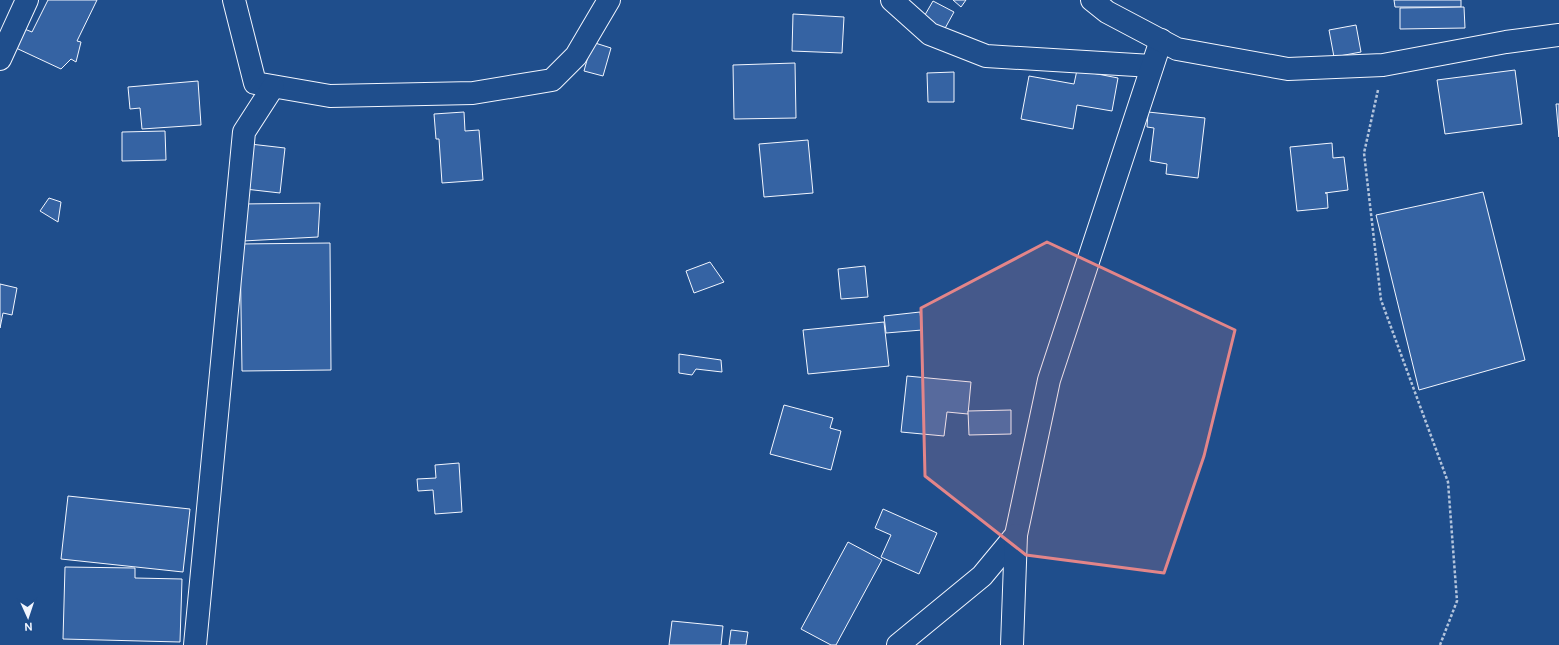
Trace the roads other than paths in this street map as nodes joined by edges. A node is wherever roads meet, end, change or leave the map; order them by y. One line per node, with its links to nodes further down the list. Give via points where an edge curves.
1 (26, 0): 8 (street)
2 (234, 0): 10 (street, via 255,83)
3 (609, 0): 10 (street, via 576,56 552,80 473,93 330,96)
4 (892, 0): 9 (street, via 930,34 986,56)
5 (1092, 0): 7 (street, via 1107,12)
6 (1559, 34): 7 (street, via 1383,65 1288,69 1177,49)
7 (1161, 40): 9 (street)
8 (0, 59)
9 (1152, 66): 11 (street, via 1049,380)
10 (273, 87): 12 (street, via 244,132)
11 (1016, 535): 13 (street, via 982,576); 14 (street)
12 (195, 645)
13 (898, 645)
14 (1012, 645)

